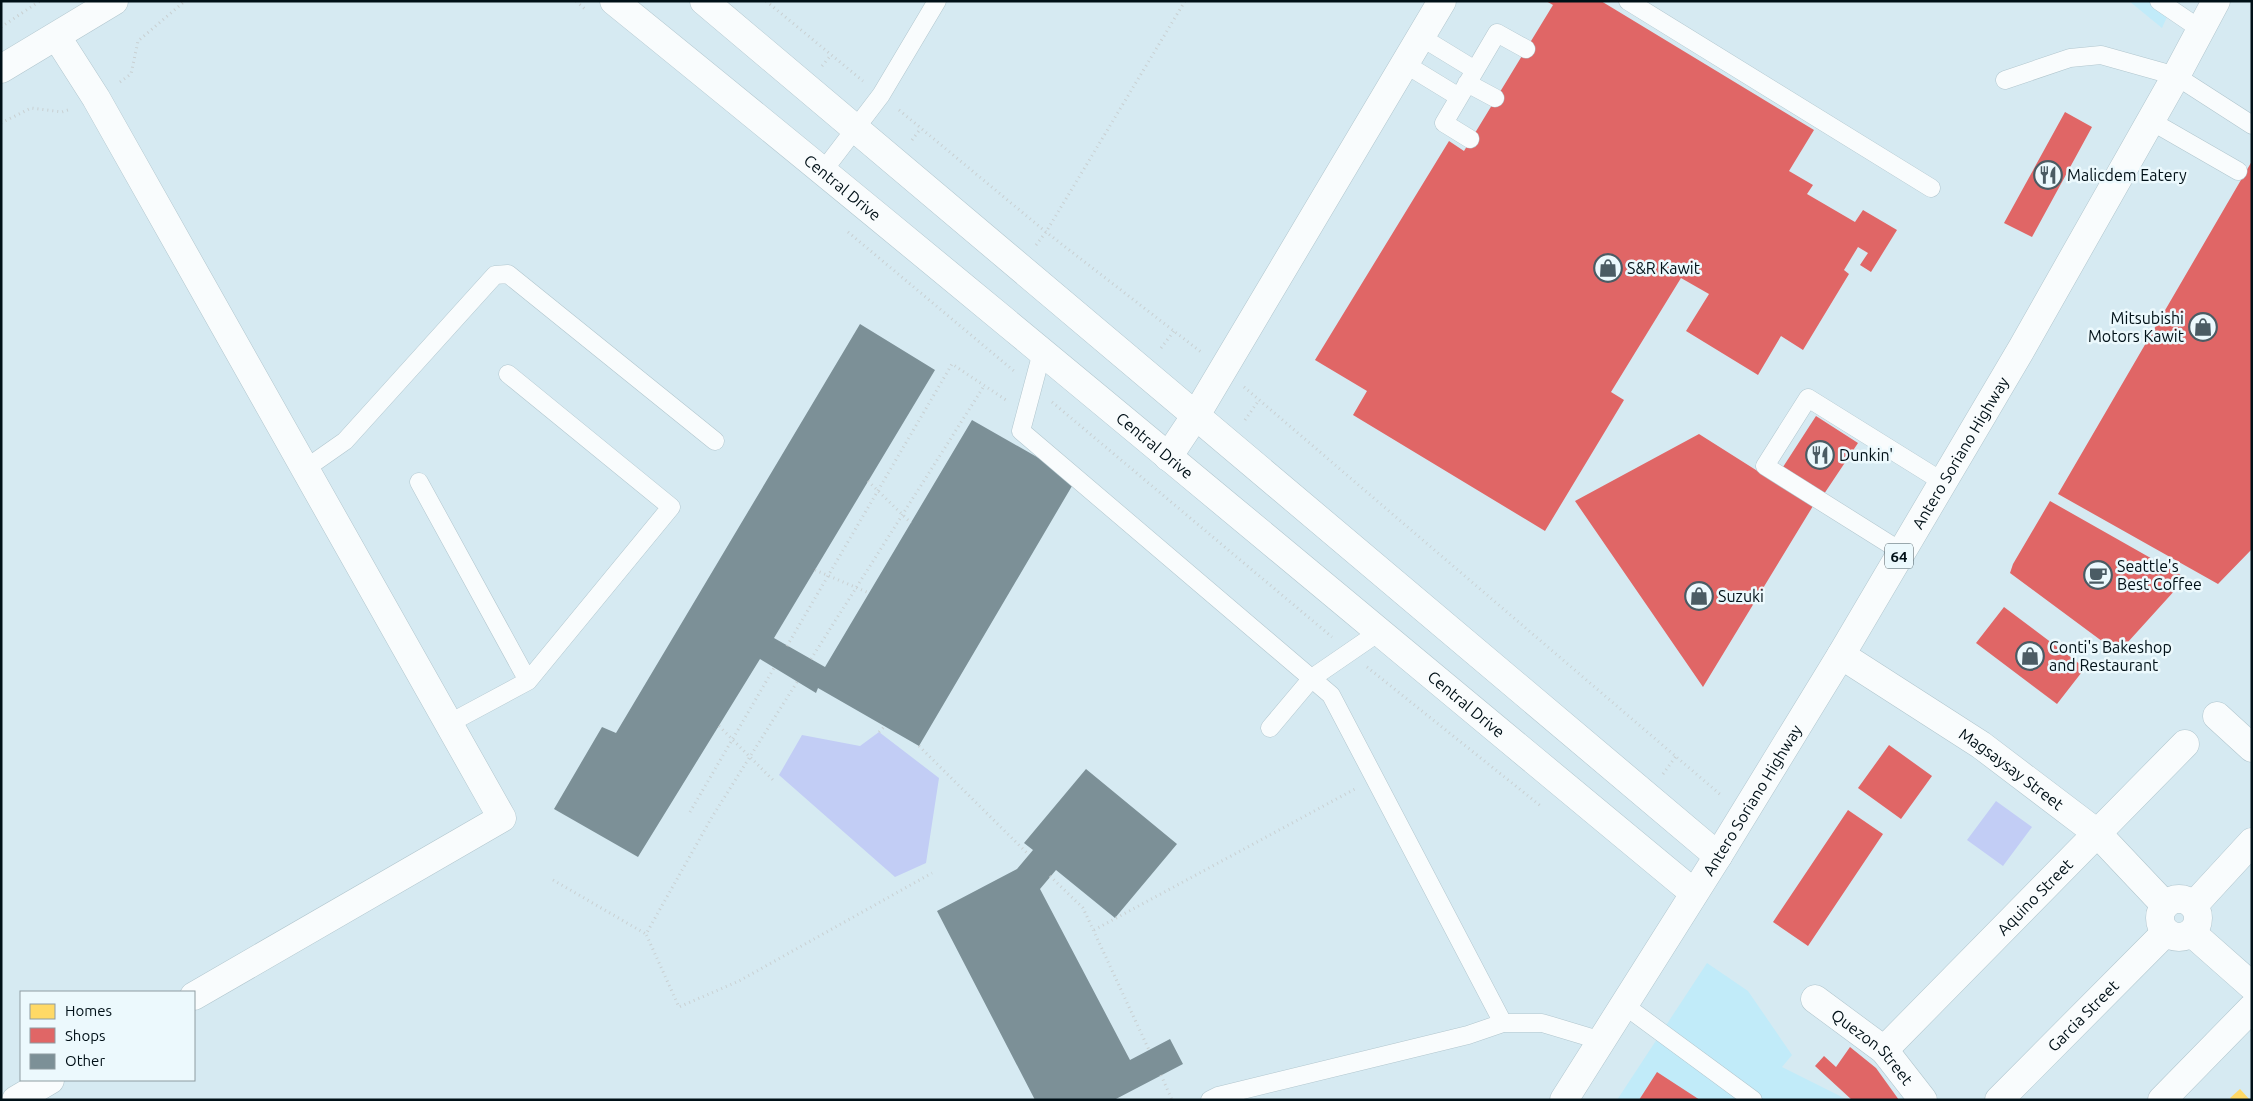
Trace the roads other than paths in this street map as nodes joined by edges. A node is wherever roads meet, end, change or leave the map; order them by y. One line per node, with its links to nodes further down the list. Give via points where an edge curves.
1 (114, 1): 11 (street)
2 (704, 1): 21 (street)
3 (937, 1): 21 (lane, via 881,95)
4 (1442, 1): 10 (street)
5 (1628, 1): 25 (lane)
6 (2159, 1): 9 (lane)
7 (2216, 1): 9 (street, Antero Soriano Highway / 64)
8 (603, 8): 23 (street, Central Drive)
9 (2200, 29): 15 (street, Antero Soriano Highway / 64)
10 (1421, 37): 13 (street); 17 (lane)
11 (57, 38): 14 (street); 31 (street, via 96,98)
12 (1526, 49): 17 (lane, via 1497,33)
13 (1405, 64): 17 (lane); 28 (street)
14 (1, 70)
15 (2176, 76): 16 (lane, via 2101,55 2070,58); 19 (street, Antero Soriano Highway / 64); 20 (lane)
16 (2005, 80)
17 (1467, 83): 18 (lane); 22 (lane, via 1444,123)
18 (1495, 98)
19 (2151, 121): 24 (lane); 33 (street, Antero Soriano Highway / 64)
20 (2252, 125)
21 (855, 128): 23 (lane); 28 (street)
22 (1470, 139)
23 (823, 170): 26 (street, Central Drive)
24 (2238, 171)
25 (1931, 188)
26 (1042, 352): 30 (street, Central Drive); 37 (lane, via 1021,431)
27 (508, 374): 38 (lane, via 671,507)
28 (1196, 415): 30 (street); 46 (street)
29 (715, 441): 31 (lane, via 508,274 501,274 494,275 345,441)
30 (1168, 457): 35 (street, Central Drive)
31 (305, 469): 40 (street)
32 (419, 482): 38 (lane)
33 (1943, 482): 34 (street, Antero Soriano Highway / 64); 34 (lane, via 1808,398 1765,466)
34 (1902, 552): 36 (street, Antero Soriano Highway / 64)
35 (1379, 632): 37 (lane); 47 (street, Central Drive)
36 (1841, 655): 44 (street, Magsaysay Street, via 1981,745); 46 (street, Antero Soriano Highway / 64)
37 (1312, 678): 41 (lane); 56 (lane, via 1332,695)
38 (528, 681): 40 (lane)
39 (2217, 716): 43 (street)
40 (448, 724): 52 (street, via 502,818)
41 (1270, 728)
42 (2185, 744): 44 (street, Aquino Street)
43 (2252, 748)
44 (2097, 833): 48 (street, Magsaysay Street); 58 (street, Aquino Street)
45 (2252, 842): 49 (street)
46 (1718, 856): 47 (street, Antero Soriano Highway / 64)
47 (1694, 893): 54 (street, Antero Soriano Highway / 64)
48 (2164, 905): 49 (street, via 2182,899); 50 (street, via 2160,919)
49 (2194, 905): 50 (street, via 2198,922)
50 (2179, 932): 51 (street); 65 (street, Garcia Street)
51 (2252, 986)
52 (195, 995)
53 (1815, 999): 58 (street, Quezon Street)
54 (1624, 1006): 57 (street, Antero Soriano Highway / 64); 63 (lane)
55 (2252, 1008): 66 (street)
56 (1503, 1023): 57 (lane, via 1542,1023); 62 (lane, via 1468,1035)
57 (1602, 1041): 60 (street, Antero Soriano Highway / 64)
58 (1884, 1050): 64 (street, Quezon Street)
59 (48, 1081): 61 (street)
60 (1571, 1098)
61 (16, 1100)
62 (1210, 1100)
63 (1753, 1100)
64 (1923, 1100)
65 (1999, 1100)
66 (2162, 1100)

